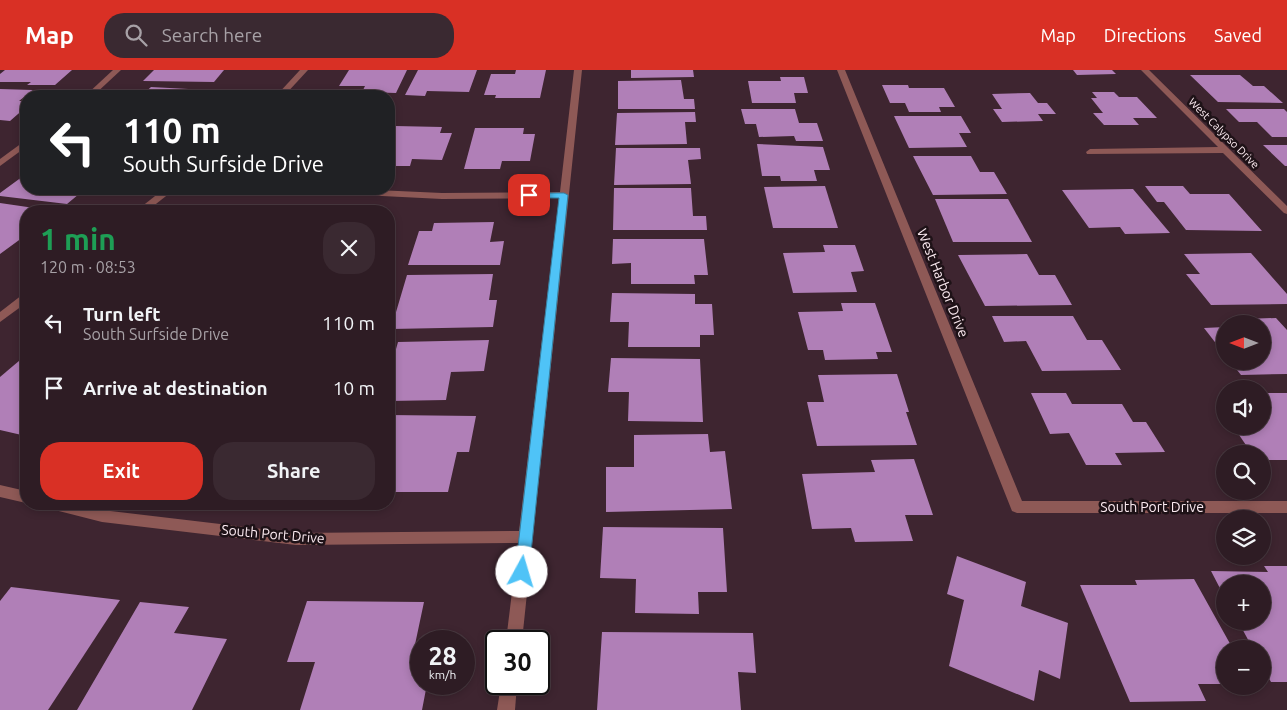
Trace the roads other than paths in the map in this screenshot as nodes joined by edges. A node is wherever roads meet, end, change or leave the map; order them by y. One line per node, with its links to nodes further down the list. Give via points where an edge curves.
1 (117, 70): 6 (street)
2 (304, 70): 7 (street)
3 (578, 70): 14 (street)
4 (841, 70): 21 (street, West Harbor Drive)
5 (1145, 70): 9 (street, West Calypso Drive)
6 (95, 90)
7 (286, 90)
8 (20, 148): 11 (street)
9 (1225, 150): 10 (street); 16 (street, West Calypso Drive)
10 (1090, 152)
11 (0, 163)
12 (395, 194): 14 (street)
13 (162, 195): 15 (street)
14 (564, 195): 24 (street)
15 (148, 205)
16 (1287, 211)
17 (20, 303): 18 (street)
18 (0, 318)
19 (0, 491): 20 (street)
20 (20, 496)
21 (1017, 507): 22 (street, South Port Drive)
22 (1287, 507)
23 (77, 510): 24 (street, South Port Drive, via 102,516 296,539)
24 (526, 537): 25 (street)
25 (515, 630)
26 (508, 695): 27 (street)
27 (506, 710)

